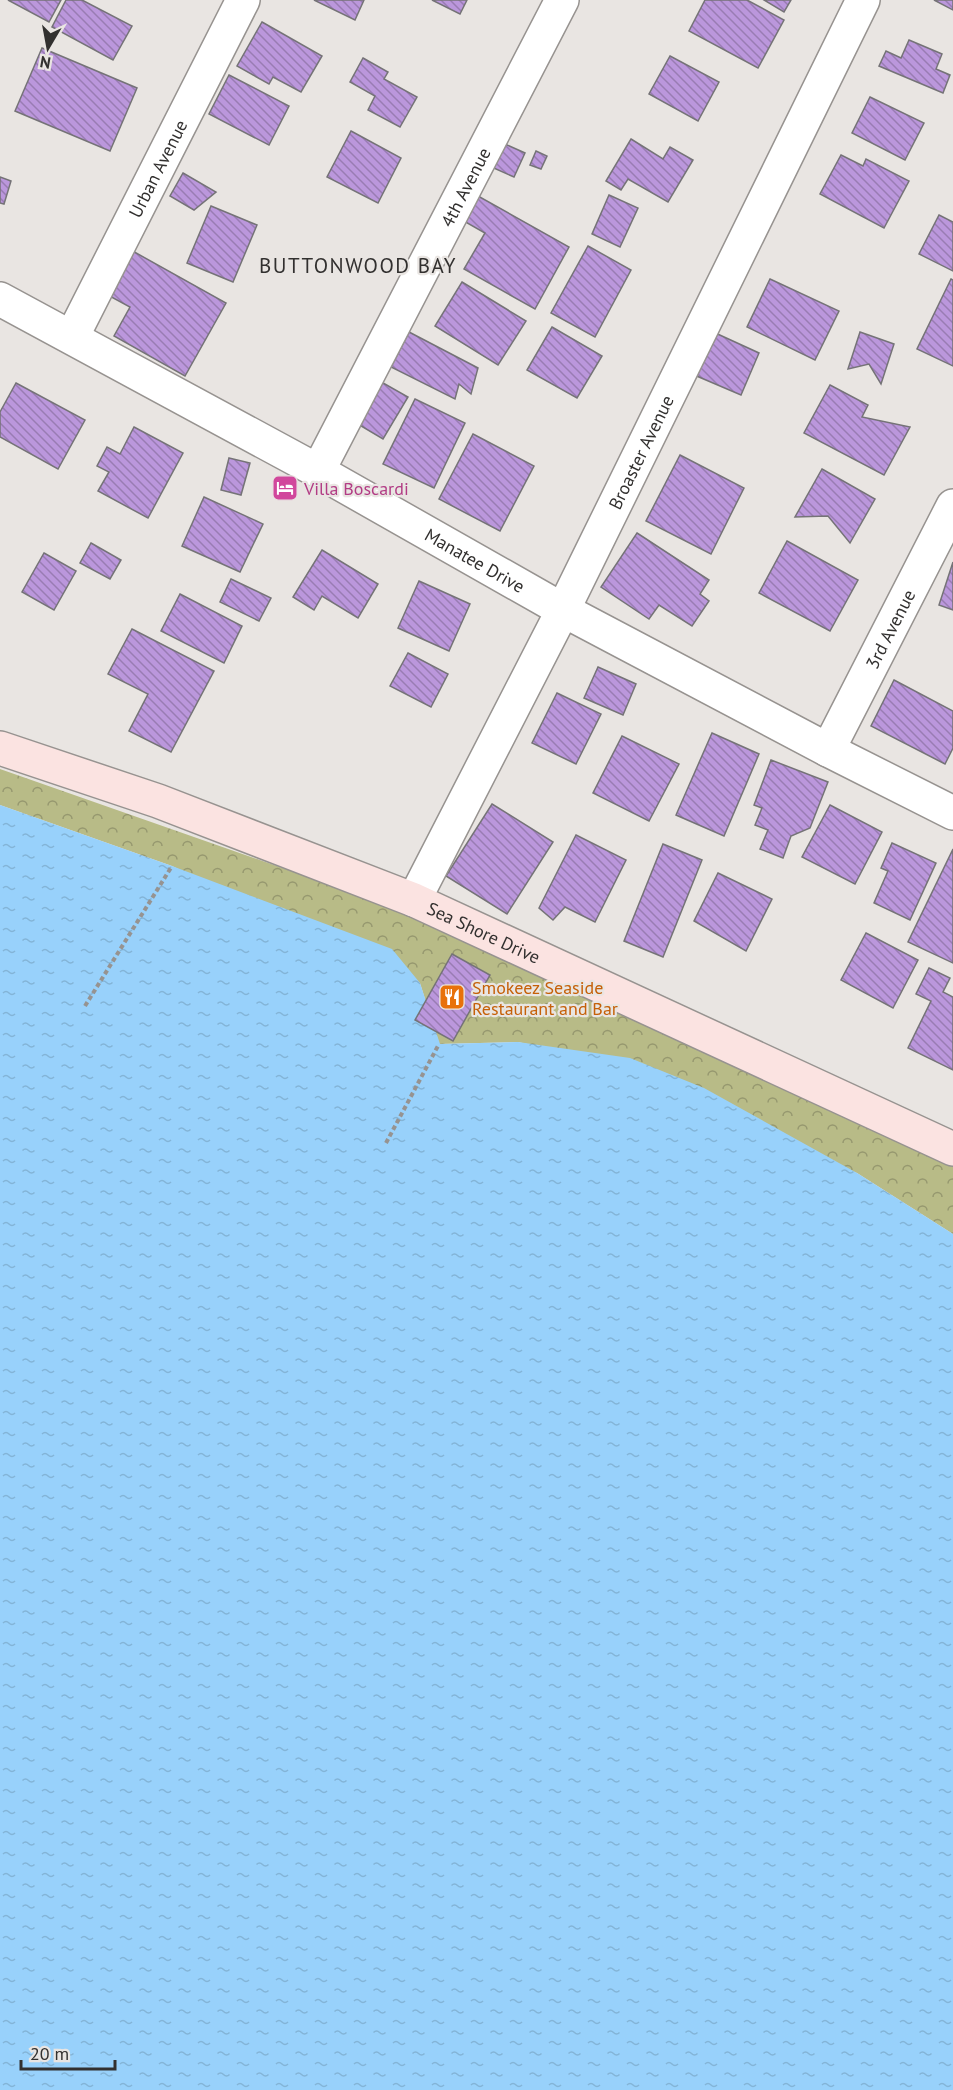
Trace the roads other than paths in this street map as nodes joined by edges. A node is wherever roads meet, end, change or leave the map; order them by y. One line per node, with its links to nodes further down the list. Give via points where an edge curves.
1 (243, 0): 5 (street, Urban Avenue)
2 (562, 0): 6 (street, 4th Avenue)
3 (863, 0): 8 (street, Broaster Avenue)
4 (0, 299): 5 (street, Manatee Drive)
5 (72, 337): 6 (street, Manatee Drive)
6 (318, 471): 8 (street, Manatee Drive)
7 (953, 506): 10 (street, 3rd Avenue)
8 (563, 610): 10 (street, Manatee Drive); 12 (street, Broaster Avenue)
9 (0, 748): 12 (street, Sea Shore Drive, via 158,801)
10 (828, 750): 11 (street, Manatee Drive)
11 (953, 813)
12 (414, 900): 13 (street, Sea Shore Drive)
13 (953, 1149)

